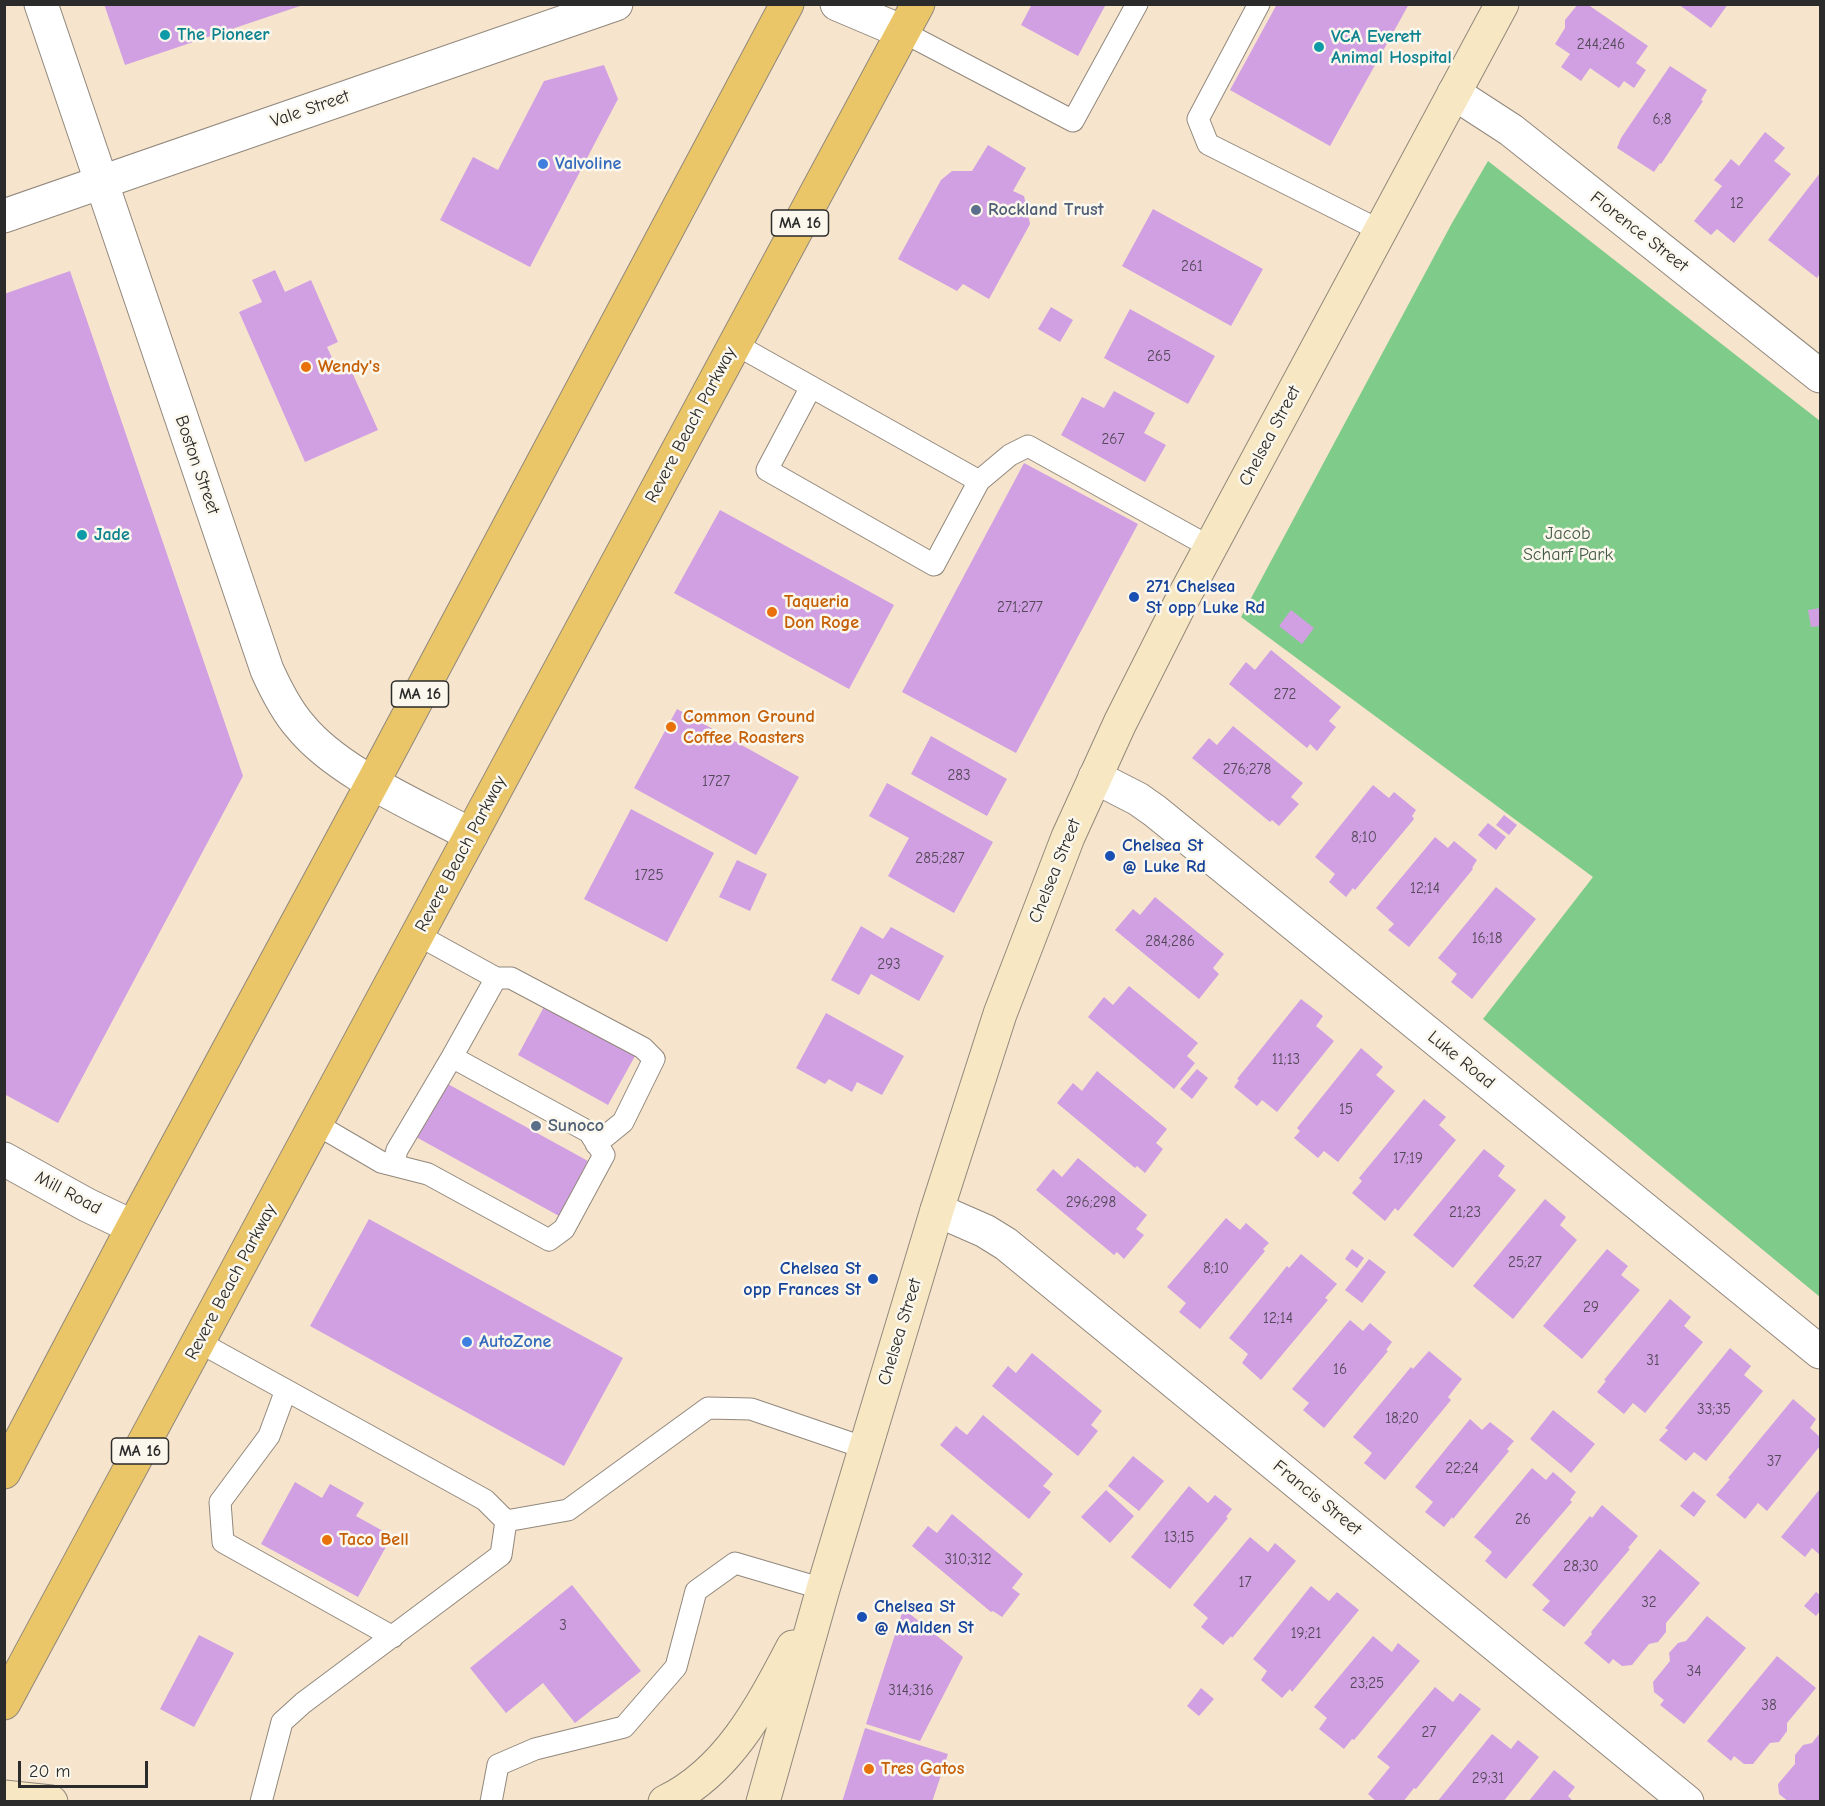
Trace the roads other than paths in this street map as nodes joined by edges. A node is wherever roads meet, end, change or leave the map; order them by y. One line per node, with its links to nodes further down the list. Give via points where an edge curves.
1 (41, 4): 10 (street, Boston Street)
2 (616, 4): 10 (street, Vale Street)
3 (787, 4): 19 (highway, MA 16)
4 (837, 4): 8 (street)
5 (1137, 4): 8 (lane, via 1073,121)
6 (1259, 4): 12 (lane, via 1198,119 1208,144)
7 (1502, 4): 9 (main road, Chelsea Street)
8 (910, 18): 13 (highway, Revere Beach Parkway / MA 16)
9 (1454, 93): 12 (main road, Chelsea Street); 14 (street, Florence Street, via 1511,130)
10 (102, 182): 11 (street, Vale Street); 19 (street, Boston Street, via 267,670 287,708 307,734 329,754)
11 (4, 216)
12 (1381, 231): 17 (main road, Chelsea Street)
13 (735, 344): 15 (lane); 20 (highway, Revere Beach Parkway / MA 16)
14 (1821, 376)
15 (811, 387): 16 (lane); 16 (lane, via 767,470 934,566)
16 (980, 481): 17 (lane, via 1010,455 1028,447)
17 (1210, 547): 18 (main road, Chelsea Street)
18 (1095, 777): 28 (main road, Chelsea Street, via 1000,1014); 31 (street, Luke Road, via 1155,811)
19 (373, 782): 20 (street, Boston Street); 29 (highway, MA 16)
20 (471, 835): 21 (highway, Revere Beach Parkway / MA 16)
21 (418, 935): 22 (lane); 24 (highway, Revere Beach Parkway / MA 16)
22 (496, 978): 23 (lane); 25 (lane, via 511,978 643,1048 654,1059 623,1122)
23 (452, 1057): 25 (lane, via 589,1132); 27 (lane, via 397,1150)
24 (316, 1124): 27 (lane); 30 (highway, Revere Beach Parkway / MA 16)
25 (597, 1144): 27 (lane, via 604,1155 564,1229 549,1240 428,1174)
26 (4, 1159): 29 (street, Mill Road)
27 (393, 1166)
28 (937, 1210): 33 (main road, Chelsea Street); 45 (street, Francis Street, via 1006,1244)
29 (133, 1227): 34 (highway, MA 16)
30 (199, 1342): 32 (lane); 38 (highway, Revere Beach Parkway / MA 16)
31 (1821, 1352)
32 (286, 1390): 35 (lane, via 485,1500); 37 (lane, via 269,1436 220,1502 223,1542)
33 (866, 1448): 35 (lane, via 752,1409 708,1408 568,1510); 36 (main road, Chelsea Street)
34 (4, 1472)
35 (506, 1521): 37 (lane, via 501,1555)
36 (823, 1589): 42 (lane, via 735,1563 696,1591 676,1667 624,1727 535,1749 498,1765); 43 (main road, via 742,1734 714,1766); 44 (main road, Chelsea Street)
37 (393, 1636): 41 (lane, via 282,1722)
38 (4, 1703)
39 (4, 1797): 40 (main road)
40 (51, 1802)
41 (261, 1802)
42 (491, 1802)
43 (665, 1802)
44 (763, 1802)
45 (1687, 1802)

